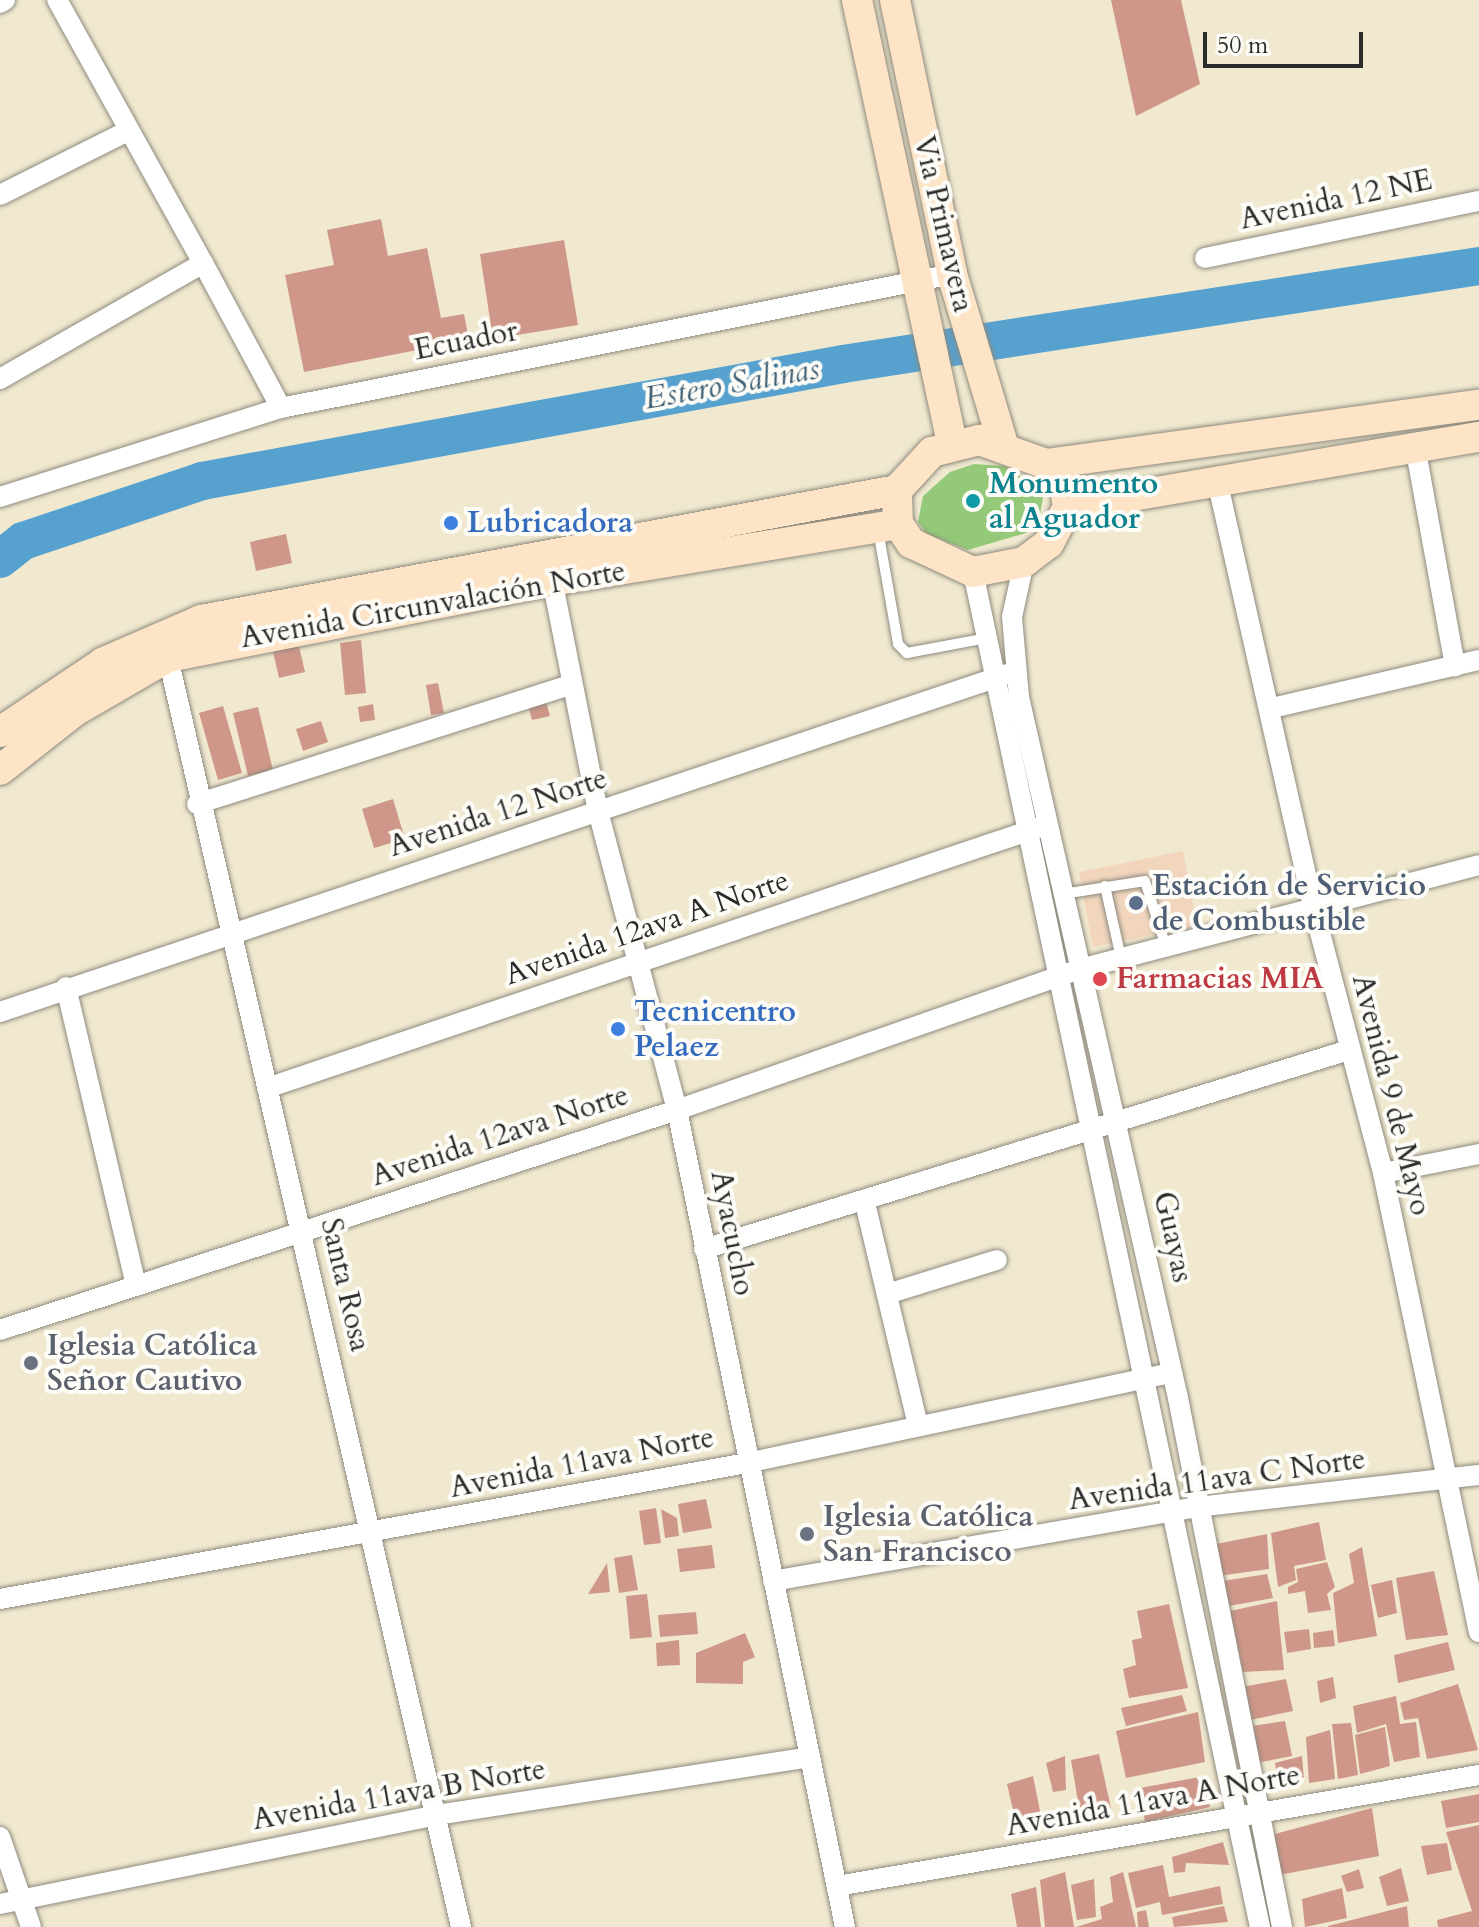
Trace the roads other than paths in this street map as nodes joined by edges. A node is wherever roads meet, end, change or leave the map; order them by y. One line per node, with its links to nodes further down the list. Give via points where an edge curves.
1 (57, 0): 4 (street)
2 (857, 0): 10 (main road, Via Primavera)
3 (895, 0): 9 (main road, Via Primavera)
4 (128, 131): 5 (street); 8 (street)
5 (0, 195)
6 (1479, 201): 7 (street, Avenida 12 NE)
7 (1205, 258)
8 (203, 263): 11 (street); 13 (street)
9 (952, 274): 10 (street, Ecuador); 16 (main road, Via Primavera)
10 (917, 283): 13 (street, Ecuador); 15 (main road, Via Primavera)
11 (0, 379)
12 (1479, 405): 18 (main road)
13 (281, 408): 21 (street, Ecuador)
14 (1479, 437): 17 (main road)
15 (952, 443): 16 (main road); 20 (main road, via 932,452)
16 (1003, 444): 18 (main road)
17 (1415, 446): 19 (main road); 30 (street)
18 (1046, 464): 22 (main road, via 1064,482)
19 (1217, 480): 22 (main road); 33 (street, Avenida 9 de Mayo)
20 (897, 490): 23 (main road); 25 (main road, Avenida Circunvalación Norte)
21 (0, 497)
22 (1068, 507): 24 (main road, via 1049,543)
23 (888, 526): 25 (main road, Avenida Circunvalación Norte); 26 (main road, via 937,560); 27 (lane, via 898,644 907,653)
24 (1024, 562): 26 (main road); 31 (street, Guayas)
25 (550, 567): 28 (main road, Avenida Circunvalación Norte); 32 (street, Ayacucho)
26 (973, 572): 27 (street, Guayas)
27 (987, 638): 31 (street, Guayas)
28 (166, 645): 34 (main road, Avenida Circunvalación Norte, via 68,684); 35 (main road, Avenida Circunvalación Norte); 36 (street, Santa Rosa)
29 (1479, 660): 30 (street)
30 (1455, 666): 33 (street)
31 (1005, 674): 37 (street, Avenida 12 Norte); 38 (street, Guayas)
32 (570, 685): 36 (street); 37 (street, Ayacucho)
33 (1272, 708): 42 (street, Avenida 9 de Mayo)
34 (0, 732)
35 (0, 770)
36 (197, 804): 43 (street, Santa Rosa)
37 (598, 811): 43 (street, Avenida 12 Norte); 46 (street, Ayacucho)
38 (1036, 827): 41 (street, Guayas); 46 (street, Avenida 12ava A Norte); 48 (street, Guayas)
39 (1479, 865): 42 (street, Avenida 12ava Norte)
40 (1105, 886): 41 (lane); 44 (lane, via 1149,885); 45 (lane)
41 (1062, 894): 47 (street, Guayas)
42 (1313, 906): 44 (street, Avenida 12ava Norte); 51 (street, Avenida 9 de Mayo)
43 (227, 934): 49 (street, Avenida 12 Norte); 52 (street, Santa Rosa)
44 (1166, 947): 45 (street, Avenida 12ava Norte)
45 (1121, 958): 47 (street, Avenida 12ava Norte)
46 (639, 964): 52 (street, Avenida 12ava A Norte); 53 (street, Ayacucho)
47 (1080, 969): 48 (street, Avenida 12ava Norte); 54 (street, Guayas)
48 (1059, 978): 53 (street, Avenida 12ava Norte); 55 (street, Guayas)
49 (66, 987): 50 (street, Avenida 12 Norte); 62 (street)
50 (0, 1012)
51 (1349, 1050): 54 (street); 57 (street, Avenida 9 de Mayo)
52 (267, 1088): 59 (street, Santa Rosa)
53 (677, 1110): 59 (street, Avenida 12ava Norte); 60 (street, Ayacucho)
54 (1117, 1125): 55 (street); 65 (street, Guayas)
55 (1094, 1132): 58 (street); 66 (street, Guayas)
56 (1479, 1154): 57 (street)
57 (1383, 1173): 70 (street, Avenida 9 de Mayo)
58 (865, 1203): 60 (street); 63 (street)
59 (302, 1231): 62 (street, Avenida 12ava Norte); 73 (street, Santa Rosa)
60 (704, 1249): 68 (street, Ayacucho)
61 (997, 1260): 63 (street)
62 (135, 1282): 64 (street, Avenida 12ava Norte)
63 (887, 1294): 67 (street)
64 (0, 1330)
65 (1172, 1373): 66 (street, Avenida 11ava Norte); 71 (street, Guayas)
66 (1143, 1381): 67 (street, Avenida 11ava Norte); 72 (street, Guayas)
67 (918, 1426): 68 (street, Avenida 11ava Norte)
68 (747, 1463): 73 (street, Avenida 11ava Norte); 74 (street, Ayacucho)
69 (1479, 1475): 70 (street, Avenida 11ava C Norte)
70 (1444, 1482): 71 (street, Avenida 11ava C Norte); 76 (street, Avenida 9 de Mayo)
71 (1197, 1507): 72 (street, Avenida 11ava C Norte); 79 (street, Guayas)
72 (1172, 1513): 74 (street, Avenida 11ava C Norte); 81 (street, Guayas)
73 (369, 1534): 75 (street, Avenida 11ava Norte); 80 (street, Santa Rosa)
74 (773, 1581): 77 (street, Ayacucho)
75 (0, 1599)
76 (1479, 1632)
77 (810, 1757): 80 (street, Avenida 11ava B Norte); 83 (street, Ayacucho)
78 (1479, 1775): 79 (street, Avenida 11ava A Norte)
79 (1259, 1813): 81 (street, Avenida 11ava A Norte); 90 (street, Guayas)
80 (436, 1815): 84 (street, Avenida 11ava B Norte); 87 (street, Santa Rosa)
81 (1232, 1818): 83 (street, Avenida 11ava A Norte); 89 (street, Guayas)
82 (0, 1837): 84 (street)
83 (837, 1886): 88 (street, Ayacucho)
84 (23, 1900): 85 (street, Avenida 11ava B Norte); 86 (street)
85 (0, 1904)
86 (31, 1927)
87 (461, 1927)
88 (845, 1927)
89 (1260, 1927)
90 (1282, 1927)

